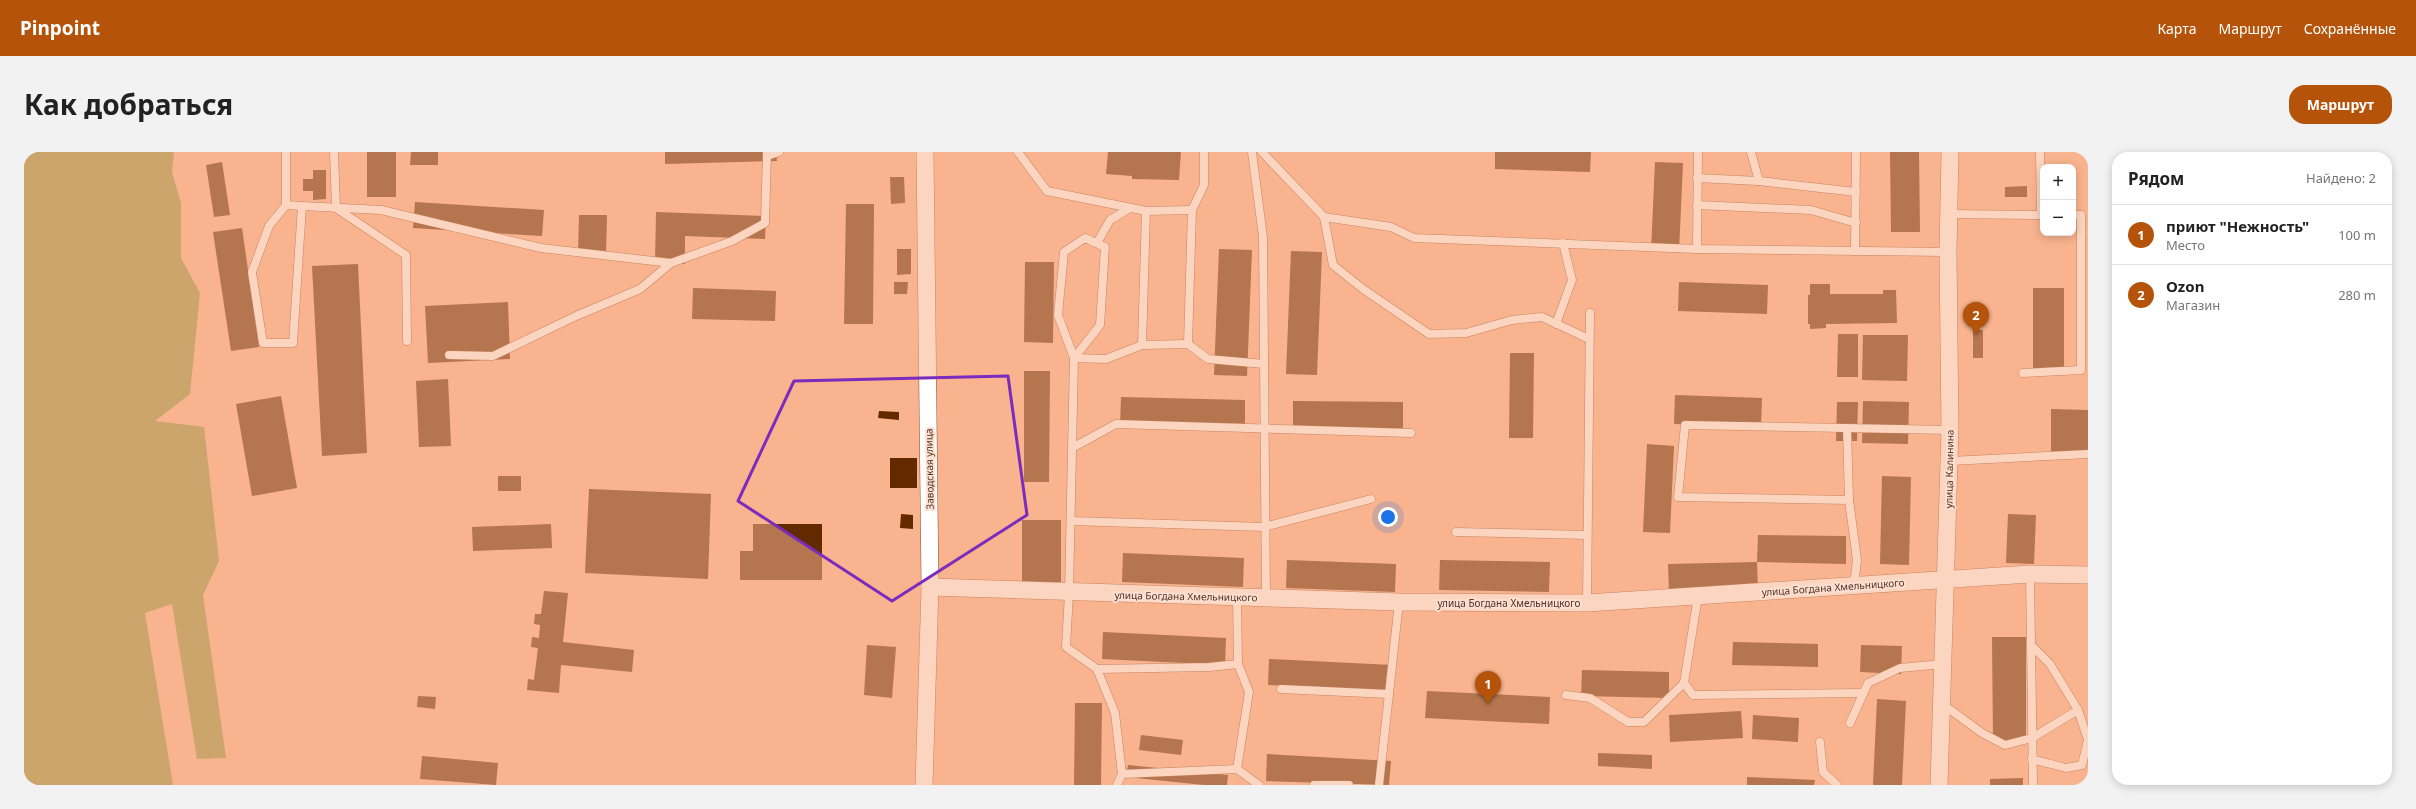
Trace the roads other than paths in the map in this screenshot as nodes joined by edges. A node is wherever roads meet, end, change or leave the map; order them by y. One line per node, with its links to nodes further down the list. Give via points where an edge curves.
1 (286, 152): 19 (lane)
2 (334, 152): 22 (lane)
3 (779, 152): 14 (lane)
4 (926, 152): 64 (street, Заводская улица)
5 (1018, 152): 23 (lane, via 1047,191)
6 (1204, 152): 25 (lane, via 1204,185)
7 (1252, 152): 45 (lane, via 1263,237)
8 (1262, 152): 29 (lane)
9 (1698, 152): 15 (lane)
10 (1751, 152): 16 (lane)
11 (1856, 152): 17 (lane)
12 (1950, 152): 26 (street, улица Калинина)
13 (2040, 152): 18 (lane)
14 (767, 154): 36 (lane, via 765,223 732,241)
15 (1697, 178): 16 (lane); 20 (lane)
16 (1759, 181): 17 (lane)
17 (1856, 192): 30 (lane)
18 (2042, 200)
19 (286, 205): 21 (lane); 21 (lane, via 269,226 252,272 263,343 293,343)
20 (1697, 205): 30 (lane, via 1810,210); 33 (lane)
21 (302, 206): 22 (lane)
22 (336, 208): 36 (lane, via 381,210 541,248); 40 (lane, via 406,255)
23 (1130, 208): 24 (lane); 32 (lane, via 1110,220)
24 (1146, 210): 25 (lane); 42 (lane)
25 (1192, 210): 41 (lane)
26 (1949, 214): 27 (lane); 35 (street, улица Калинина)
27 (2040, 215)
28 (2081, 215): 46 (lane, via 2081,370)
29 (1324, 217): 31 (lane, via 1391,227 1414,238); 38 (lane, via 1333,265 1363,289 1430,334 1466,333 1512,320 1542,317)
30 (1856, 222): 34 (lane)
31 (1563, 243): 33 (lane); 38 (lane, via 1572,280)
32 (1097, 244): 44 (lane, via 1105,247 1100,325); 44 (lane, via 1085,238 1064,252 1058,315)
33 (1697, 249): 34 (lane)
34 (1855, 251): 35 (lane)
35 (1948, 252): 49 (street, улица Калинина)
36 (671, 263): 43 (lane, via 640,289 493,356)
37 (1590, 313): 39 (lane)
38 (1556, 324): 39 (lane)
39 (1589, 339): 59 (lane)
40 (407, 341)
41 (1188, 344): 42 (lane); 45 (lane, via 1208,359)
42 (1142, 345): 44 (lane, via 1106,359)
43 (449, 355)
44 (1074, 358): 51 (lane)
45 (1264, 364): 48 (lane)
46 (2023, 373)
47 (1847, 428): 49 (lane); 55 (lane); 55 (lane, via 1685,425 1678,497)
48 (1264, 430): 50 (lane); 51 (lane, via 1116,424); 57 (lane)
49 (1950, 430): 53 (street, улица Калинина)
50 (1411, 433)
51 (1072, 448): 56 (lane)
52 (2088, 454): 53 (lane)
53 (1950, 462): 62 (street, улица Калинина)
54 (1371, 499): 57 (lane)
55 (1848, 500): 63 (lane, via 1857,560)
56 (1071, 521): 57 (lane); 65 (lane)
57 (1264, 527): 68 (lane)
58 (1456, 532): 59 (lane)
59 (1588, 534): 70 (lane)
60 (2030, 574): 61 (street, улица Богдана Хмельницкого); 62 (street, улица Богдана Хмельницкого); 71 (lane)
61 (2088, 575)
62 (1946, 580): 63 (street, улица Богдана Хмельницкого); 73 (street, улица Калинина)
63 (1854, 586): 66 (street, улица Богдана Хмельницкого)
64 (930, 587): 65 (street, улица Богдана Хмельницкого); 88 (street, Заводская улица)
65 (1069, 593): 67 (street, улица Богдана Хмельницкого); 74 (lane, via 1066,647)
66 (1698, 596): 70 (street, улица Богдана Хмельницкого); 75 (lane)
67 (1237, 597): 68 (street, улица Богдана Хмельницкого); 72 (lane)
68 (1266, 598): 69 (street, улица Богдана Хмельницкого)
69 (1399, 602): 70 (street, улица Богдана Хмельницкого); 78 (lane)
70 (1587, 603)
71 (2031, 645): 81 (lane, via 2050,664); 83 (lane)
72 (1238, 664): 74 (lane); 86 (lane, via 1249,692)
73 (1942, 664): 77 (lane, via 1900,668 1868,683); 80 (street, улица Калинина)
74 (1097, 669): 87 (lane, via 1114,713)
75 (1684, 683): 77 (lane, via 1692,695); 79 (lane, via 1644,722 1628,722 1590,698)
76 (1281, 689): 78 (lane)
77 (1863, 693): 82 (lane)
78 (1389, 694): 93 (lane)
79 (1566, 695)
80 (1941, 703): 83 (lane, via 1982,733 2006,745); 95 (street, улица Калинина)
81 (2078, 710): 83 (lane); 85 (lane, via 2088,740 2082,765 2066,768)
82 (1850, 723)
83 (2032, 738): 85 (lane)
84 (1820, 742): 94 (lane, via 1823,772)
85 (2032, 758): 96 (lane)
86 (1237, 769): 87 (lane); 90 (lane)
87 (1122, 774): 89 (lane)
88 (924, 785)
89 (1117, 785)
90 (1260, 785)
91 (1314, 785): 92 (lane)
92 (1349, 785)
93 (1379, 785)
94 (1837, 785)
95 (1938, 785)
96 (2032, 785)

